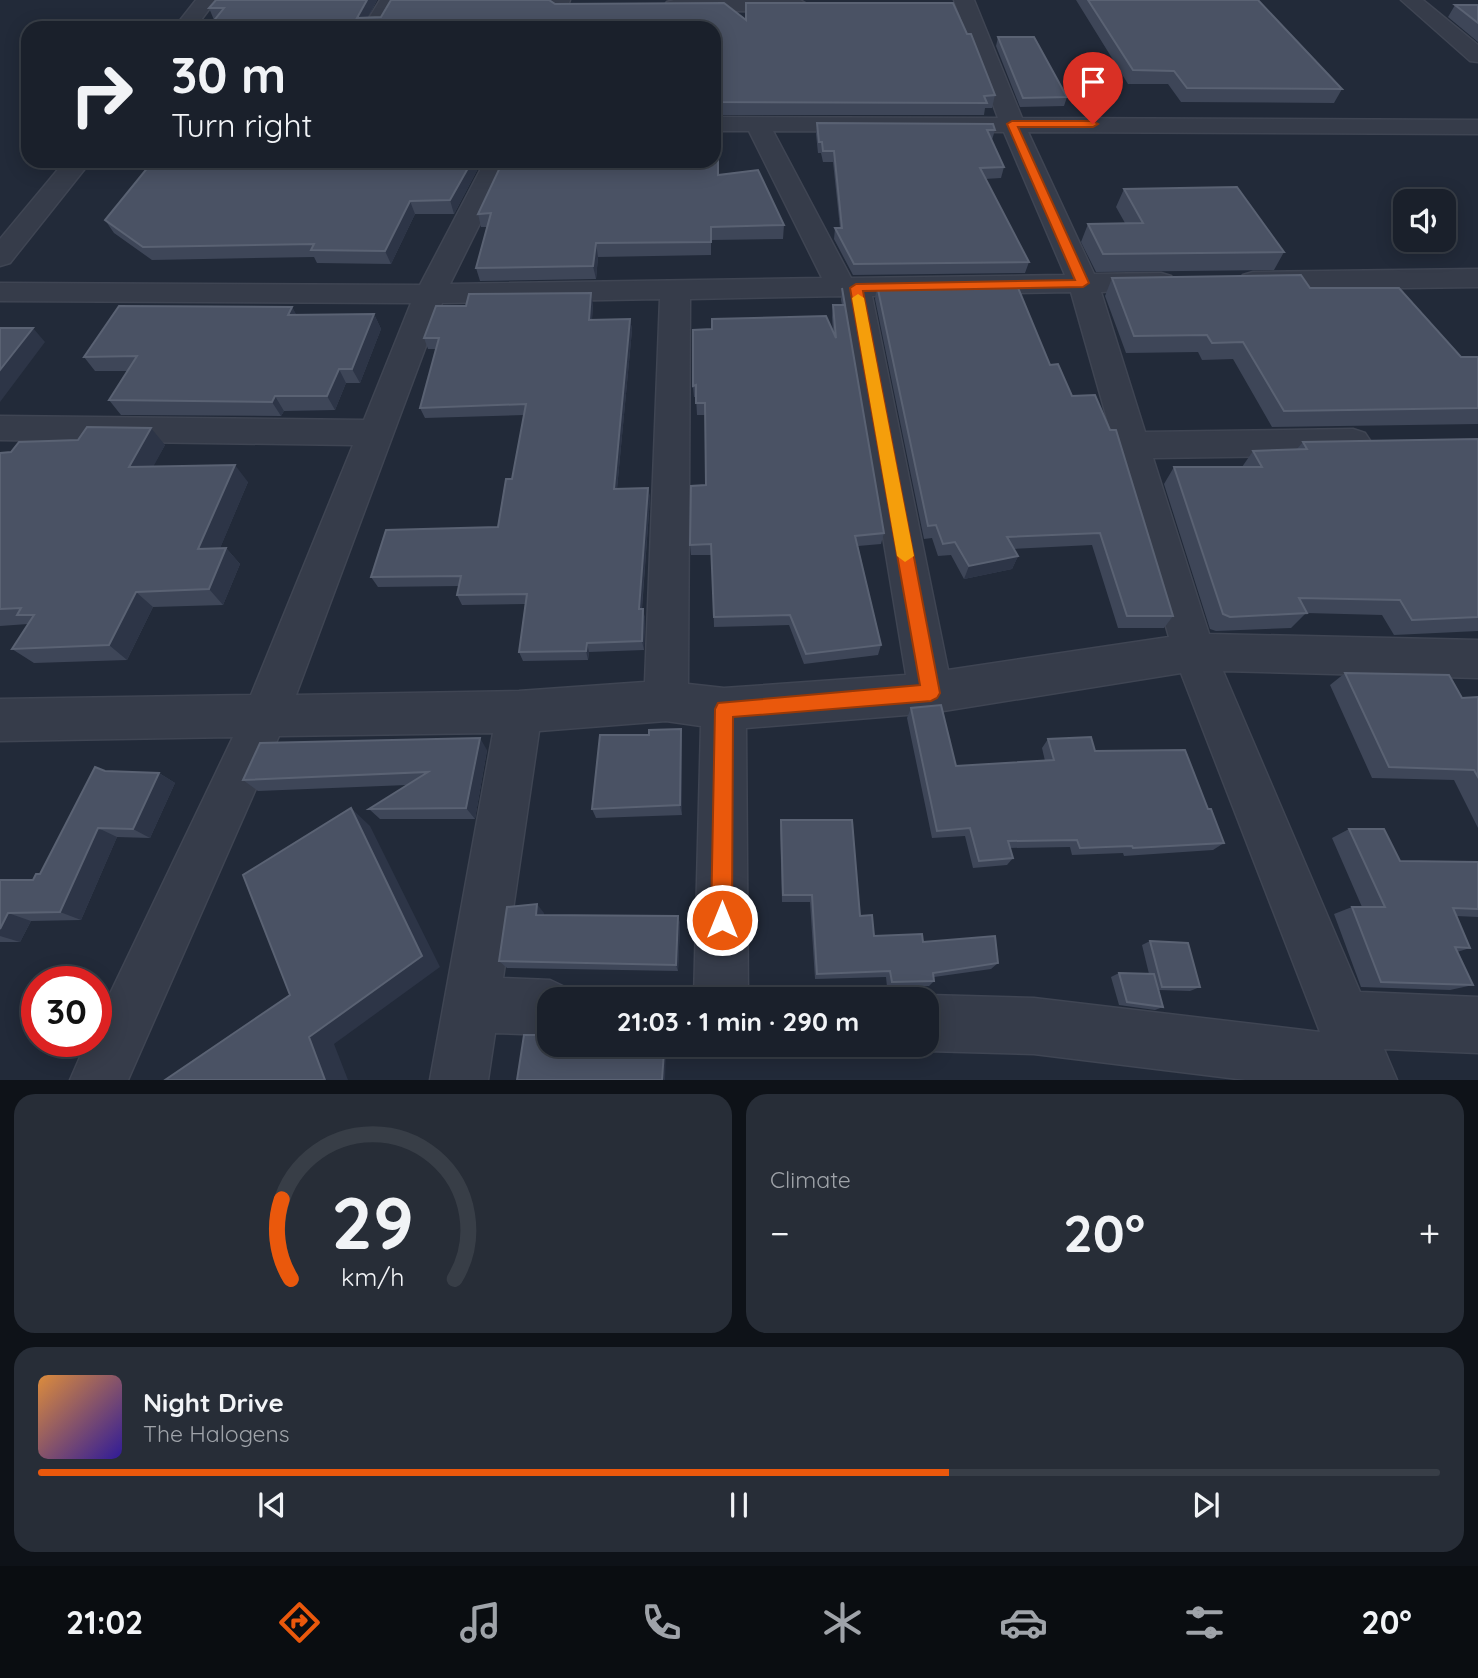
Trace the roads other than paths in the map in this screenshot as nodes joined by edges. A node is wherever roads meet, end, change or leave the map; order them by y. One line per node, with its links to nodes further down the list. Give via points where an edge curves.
1 (206, 0): 11 (street)
2 (390, 0): 12 (street)
3 (559, 3): 7 (street); 13 (street)
4 (686, 3): 8 (street); 9 (street)
5 (957, 4): 17 (street)
6 (1416, 4): 10 (street); 14 (street)
7 (583, 6)
8 (660, 6)
9 (819, 6)
10 (1455, 9)
11 (190, 21)
12 (377, 21)
13 (553, 21)
14 (1478, 56)
15 (757, 123): 16 (street); 17 (street); 26 (street)
16 (721, 124)
17 (1012, 124): 18 (street); 25 (street)
18 (1452, 127): 19 (street); 20 (street)
19 (1478, 127)
20 (1478, 153)
21 (72, 168): 23 (street)
22 (494, 168): 29 (street)
23 (0, 257)
24 (1478, 278): 25 (street)
25 (1083, 283): 26 (street); 33 (street)
26 (848, 287): 27 (street); 36 (street)
27 (675, 289): 29 (street); 37 (street)
28 (0, 292): 29 (street)
29 (430, 294): 31 (street)
30 (0, 428): 31 (street)
31 (373, 433): 40 (street)
32 (1388, 441): 33 (street)
33 (1132, 445): 34 (street)
34 (1194, 652): 35 (street); 36 (street); 47 (street)
35 (1478, 659)
36 (931, 693): 38 (street)
37 (666, 701): 38 (street); 39 (street)
38 (724, 709): 42 (street)
39 (519, 712): 40 (street); 43 (street)
40 (265, 716): 41 (street); 48 (street)
41 (0, 720)
42 (721, 987)
43 (471, 1004): 44 (street); 49 (street)
44 (537, 1007)
45 (939, 1023): 47 (street, via 1034,1026)
46 (1478, 1025): 47 (street)
47 (1358, 1055)
48 (99, 1080)
49 (459, 1080)

